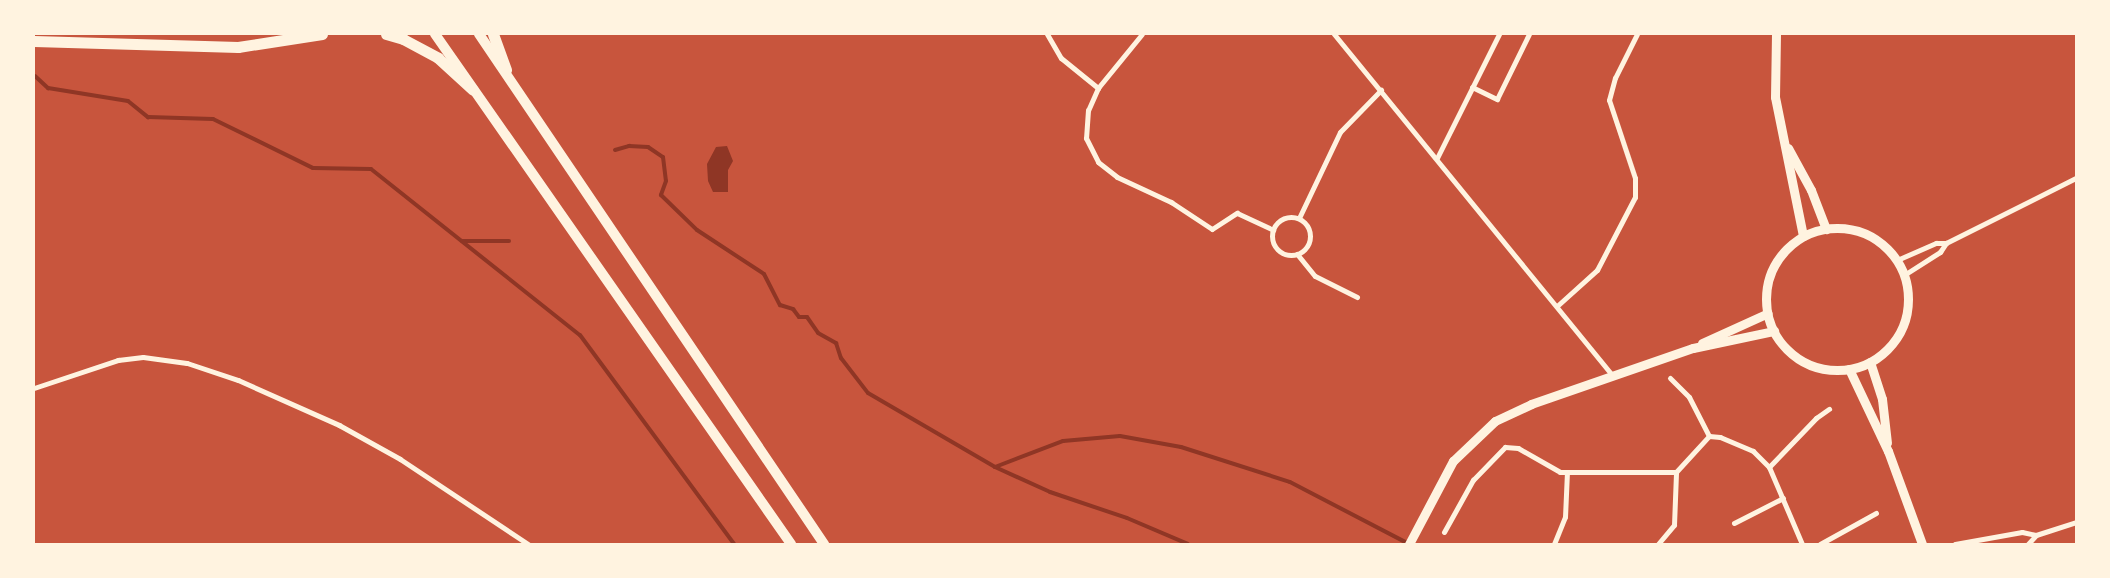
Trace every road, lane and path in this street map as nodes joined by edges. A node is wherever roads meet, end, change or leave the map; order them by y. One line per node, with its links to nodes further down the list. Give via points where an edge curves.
1 (322, 34): 13 (highway, via 238,47)
2 (386, 34): 17 (highway, via 404,39 438,58)
3 (435, 34): 17 (main road)
4 (479, 34): 14 (main road)
5 (493, 34): 14 (highway)
6 (1048, 34): 16 (street, via 1060,58)
7 (1142, 34): 16 (street)
8 (1334, 34): 18 (street)
9 (1499, 34): 15 (street)
10 (1529, 34): 15 (street, via 1497,98)
11 (1637, 34): 31 (street, via 1614,78 1609,100 1635,178 1635,198 1597,270)
12 (1776, 34): 19 (street, via 1774,97)
13 (34, 41)
14 (506, 70): 54 (main road)
15 (1472, 87): 20 (street)
16 (1098, 88): 24 (street, via 1088,110 1086,138 1090,150 1106,170 1171,202 1212,229 1237,213)
17 (473, 90): 53 (main road)
18 (1381, 90): 20 (street); 22 (street, via 1340,132)
19 (1785, 143): 23 (street, via 1812,190); 25 (street)
20 (1437, 158): 31 (street)
21 (2076, 178): 26 (street)
22 (1299, 218): 24 (street, via 1281,219); 27 (street, via 1309,227 1311,236 1308,246)
23 (1826, 229): 25 (street); 28 (street, via 1852,230 1868,235)
24 (1273, 230): 27 (street, via 1273,244 1278,250)
25 (1803, 236): 32 (street, via 1783,253 1772,271 1766,298)
26 (1946, 242): 28 (street, via 1936,243); 29 (street, via 1940,252)
27 (1297, 254): 30 (street, via 1315,276)
28 (1897, 260): 29 (street)
29 (1904, 275): 35 (street, via 1907,299 1903,325 1890,346)
30 (1357, 297)
31 (1557, 306): 37 (street)
32 (1768, 313): 33 (street); 34 (street)
33 (1774, 331): 34 (street); 36 (street, via 1788,351 1806,362 1822,369)
34 (1693, 348): 37 (street)
35 (1870, 362): 36 (street); 42 (street, via 1882,399)
36 (1849, 369): 42 (street)
37 (1612, 375): 55 (street, via 1531,404 1496,421 1454,460)
38 (1670, 378): 41 (street, via 1689,397)
39 (34, 388): 52 (street, via 118,360 143,357 187,363 238,380 338,425 400,459)
40 (1829, 409): 43 (street, via 1816,418)
41 (1709, 436): 43 (street, via 1720,437 1753,451); 45 (street)
42 (1888, 451): 60 (street)
43 (1769, 467): 46 (street)
44 (1567, 472): 45 (street); 50 (street, via 1551,468 1518,448 1505,447 1473,480); 56 (street, via 1565,517)
45 (1676, 472): 57 (street, via 1674,524)
46 (1783, 498): 49 (street); 58 (street)
47 (1876, 513): 59 (street)
48 (2076, 522): 51 (street)
49 (1734, 523)
50 (1444, 532)
51 (2036, 535): 61 (street, via 2022,532); 62 (street)
52 (528, 544)
53 (791, 544)
54 (824, 544)
55 (1409, 544)
56 (1554, 544)
57 (1658, 544)
58 (1802, 544)
59 (1820, 544)
60 (1922, 544)
61 (1955, 544)
62 (2028, 544)

